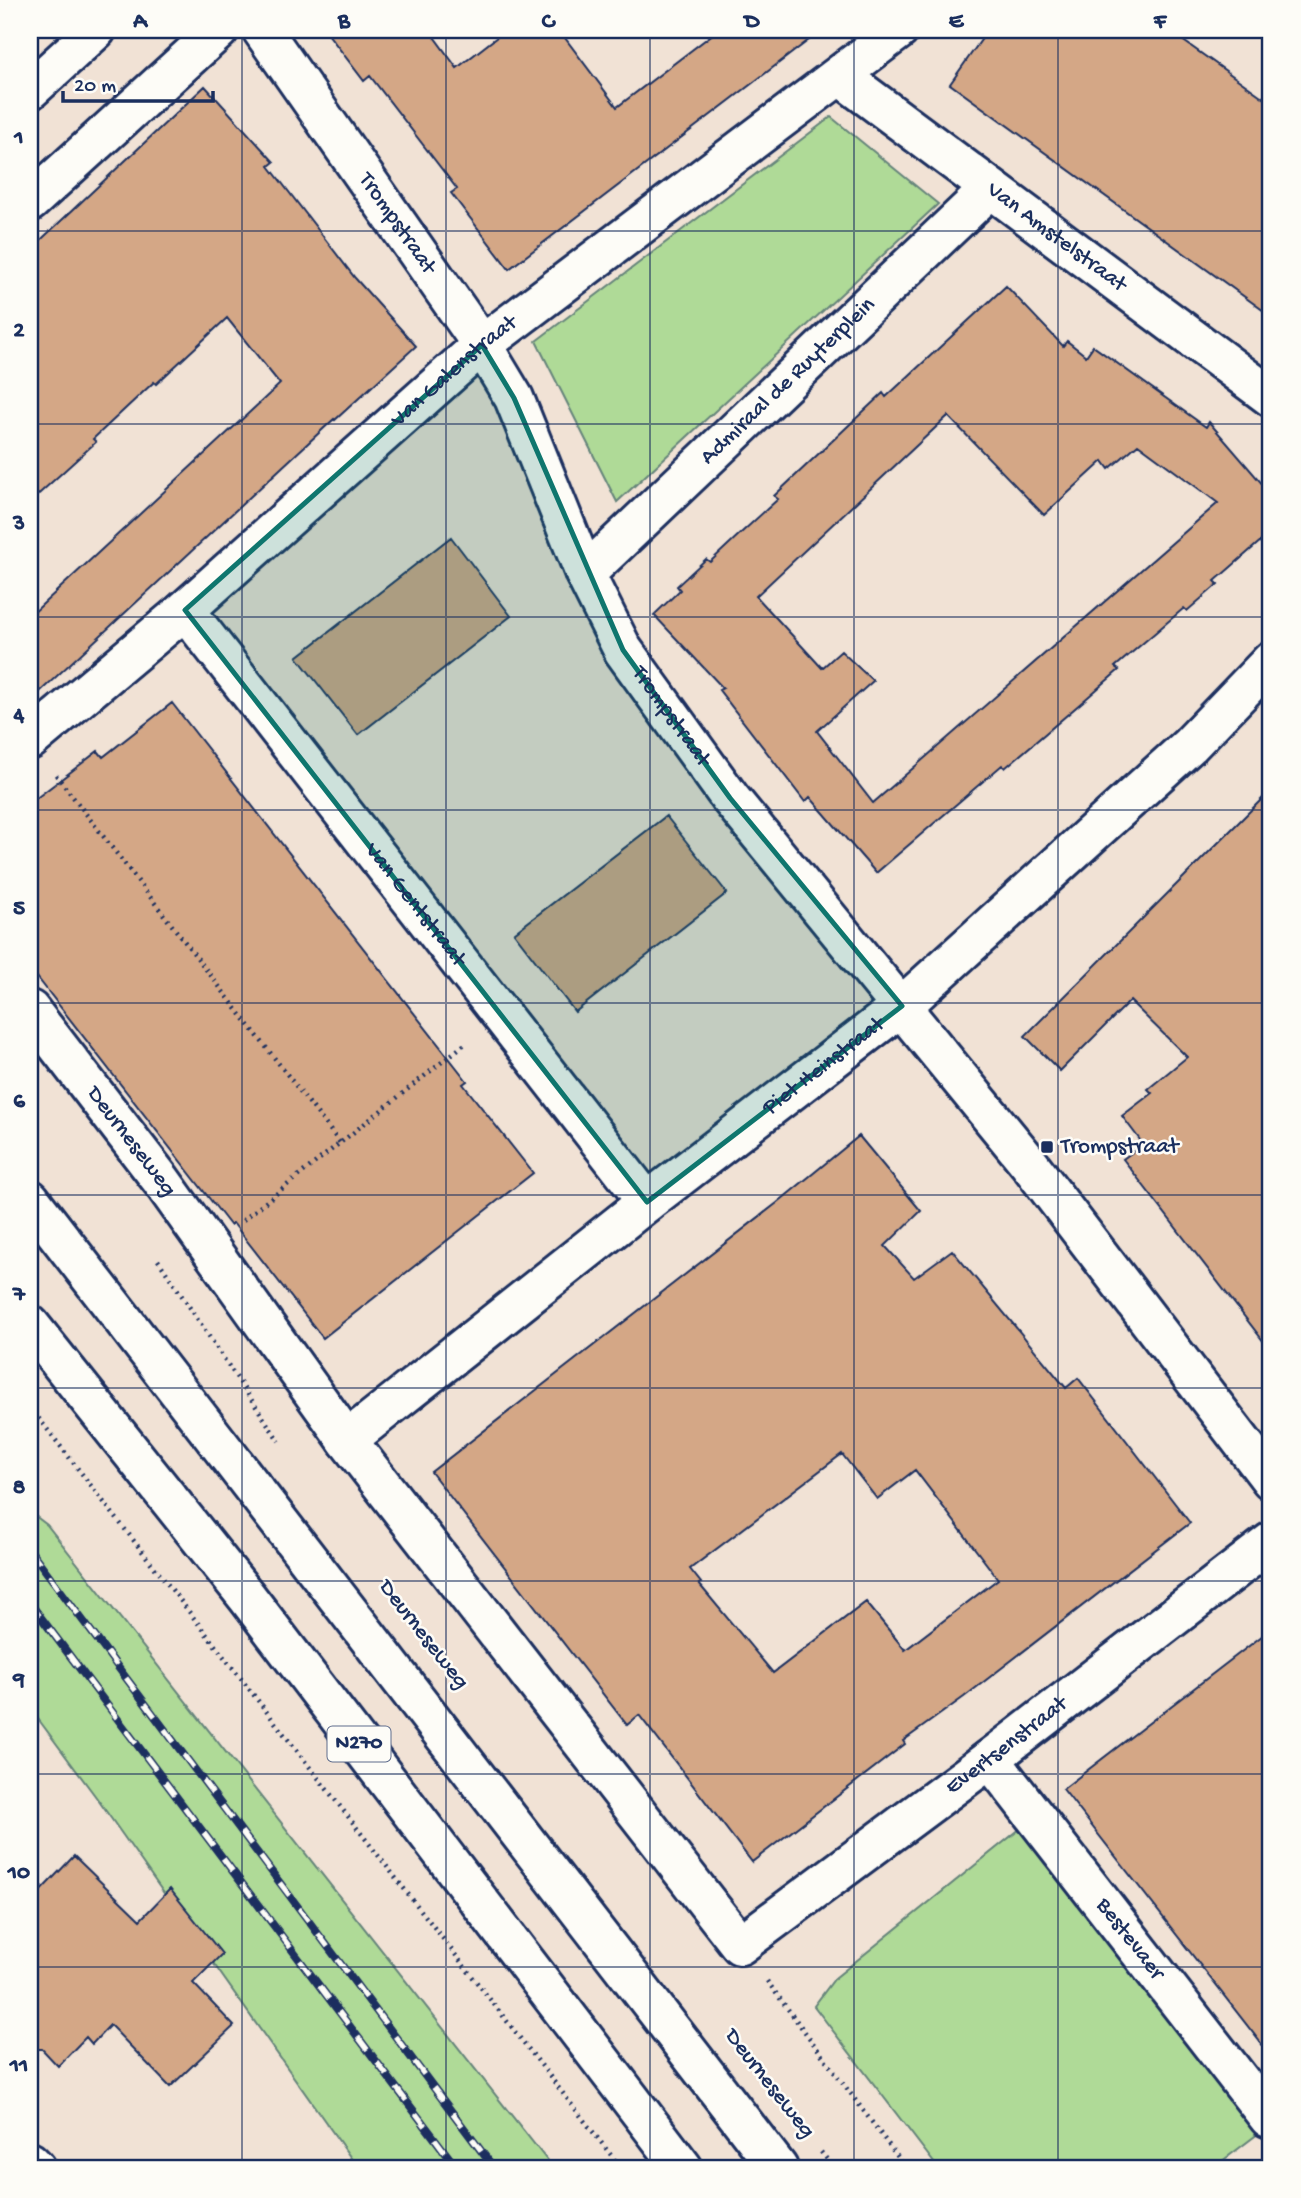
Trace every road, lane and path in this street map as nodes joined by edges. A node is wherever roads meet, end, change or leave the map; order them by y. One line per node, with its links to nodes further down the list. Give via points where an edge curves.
1 (96, 30): 6 (street)
2 (219, 30): 8 (street)
3 (262, 30): 9 (street, Trompstraat)
4 (899, 30): 5 (street, Van Galenstraat)
5 (840, 76): 7 (street, Van Amstelstraat); 9 (street, Van Galenstraat)
6 (30, 90)
7 (990, 189): 10 (street, Van Amstelstraat); 11 (street, Admiraal de Ruyterplein)
8 (30, 202)
9 (482, 345): 11 (street, Trompstraat, via 514,398); 12 (street, Van Galenstraat)
10 (1271, 397)
11 (585, 574): 16 (street, Trompstraat, via 623,650 730,798)
12 (185, 610): 14 (street, Van Galenstraat); 18 (street, Van Gentstraat)
13 (1271, 661): 16 (street, Piet Heinstraat, via 1190,745)
14 (30, 740)
15 (55, 774): 19 (path)
16 (902, 1006): 21 (street, Piet Heinstraat); 28 (street, Trompstraat, via 1028,1162)
17 (30, 1010): 22 (street, Deurneseweg)
18 (502, 1015): 19 (path); 21 (street, Van Gentstraat)
19 (340, 1143): 22 (path)
20 (30, 1199): 38 (street, Deurneseweg)
21 (647, 1202): 26 (street, Piet Heinstraat)
22 (209, 1247): 26 (street, Deurneseweg)
23 (152, 1251): 27 (path)
24 (30, 1325): 37 (street, N270, via 247,1597)
25 (30, 1407): 36 (path)
26 (347, 1440): 31 (street, Deurneseweg)
27 (284, 1449)
28 (1271, 1480)
29 (1271, 1542): 30 (street, Evertsenstraat)
30 (990, 1759): 31 (street, Evertsenstraat); 32 (street, Bestevaer)
31 (740, 1945): 40 (path)
32 (1269, 2118)
33 (813, 2142): 39 (path, Deurneseweg)
34 (30, 2162): 35 (street)
35 (36, 2168)
36 (621, 2168)
37 (683, 2168)
38 (778, 2168)
39 (834, 2168)
40 (906, 2168)

